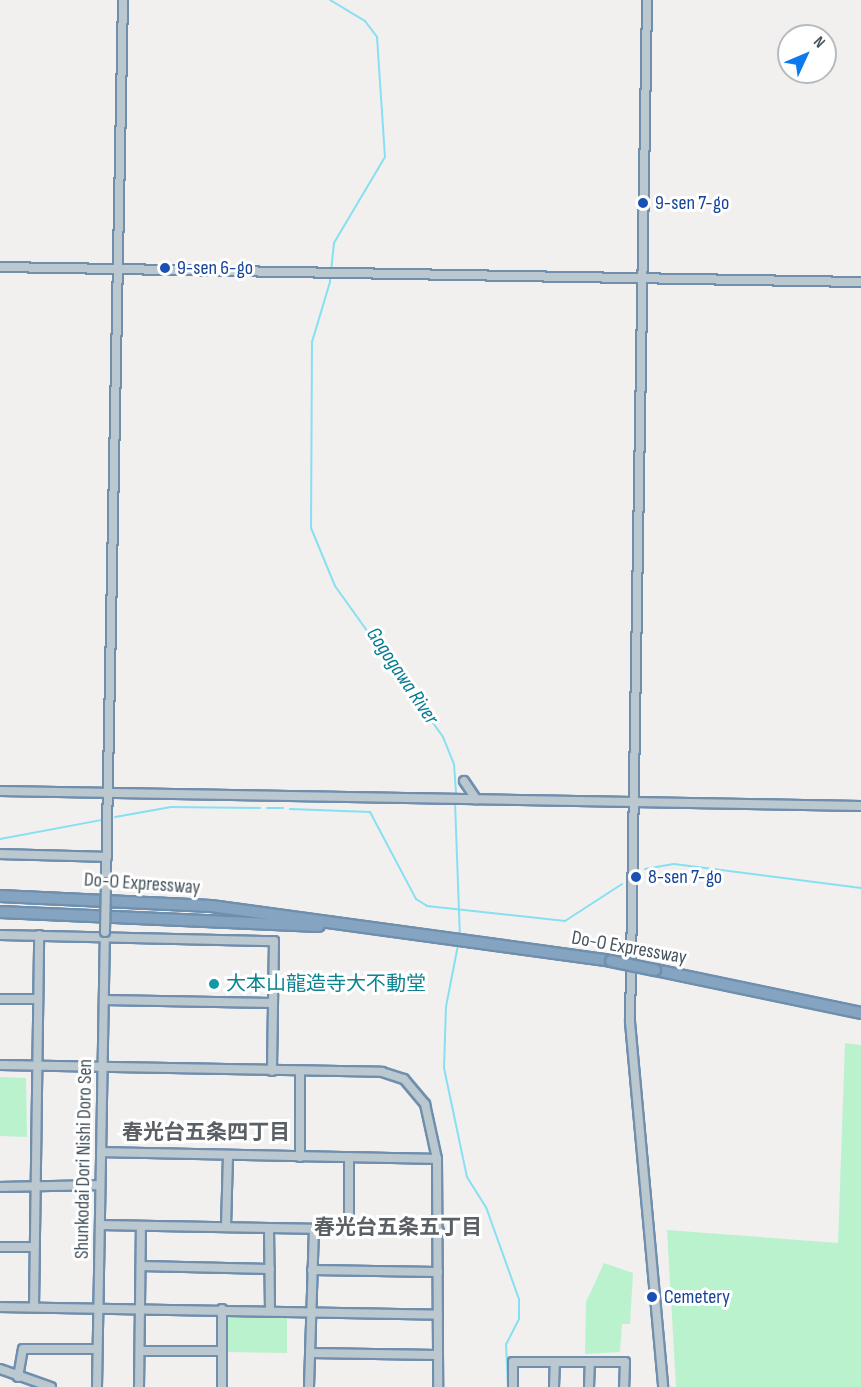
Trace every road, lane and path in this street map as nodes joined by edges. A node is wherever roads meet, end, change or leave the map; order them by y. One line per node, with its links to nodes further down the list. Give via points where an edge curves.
1 (123, 0): 4 (street, Shunkodai Dori Nishi Doro Sen)
2 (647, 0): 5 (street)
3 (0, 267): 4 (street)
4 (117, 268): 5 (street); 9 (street, Shunkodai Dori Nishi Doro Sen)
5 (642, 277): 6 (street); 11 (street)
6 (861, 282)
7 (464, 781): 10 (street)
8 (0, 791): 9 (street)
9 (109, 793): 10 (street); 14 (street, Shunkodai Dori Nishi Doro Sen)
10 (476, 799): 11 (street)
11 (634, 801): 12 (street); 80 (street, via 630,1022)
12 (861, 806)
13 (0, 854): 14 (street)
14 (107, 857): 18 (street, Shunkodai Dori Nishi Doro Sen, bridge)
15 (0, 896): 17 (highway, Do-O Expressway, via 211,906)
16 (0, 912): 17 (highway, Do-O Expressway)
17 (388, 930): 25 (highway, Do-O Expressway, bridge, via 611,961)
18 (105, 934): 20 (street); 23 (street, Shunkodai Dori Nishi Doro Sen); 24 (street, via 274,941)
19 (0, 935): 20 (street)
20 (39, 936): 22 (street)
21 (0, 999): 22 (street)
22 (38, 999): 27 (street)
23 (104, 1000): 24 (street); 28 (street, Shunkodai Dori Nishi Doro Sen)
24 (272, 1003): 29 (street)
25 (861, 1013)
26 (0, 1065): 27 (street)
27 (37, 1066): 28 (street); 38 (street)
28 (102, 1067): 29 (street); 31 (street, Shunkodai Dori Nishi Doro Sen)
29 (272, 1071): 30 (street)
30 (300, 1071): 33 (street); 35 (street, via 382,1072 404,1079 425,1104)
31 (101, 1152): 32 (street); 36 (street, Shunkodai Dori Nishi Doro Sen)
32 (228, 1155): 33 (street); 41 (street)
33 (300, 1157): 34 (street)
34 (349, 1157): 35 (street); 44 (street)
35 (437, 1159): 45 (street)
36 (100, 1185): 38 (street); 39 (street, Shunkodai Dori Nishi Doro Sen)
37 (0, 1187): 38 (street)
38 (36, 1187): 47 (street)
39 (100, 1226): 40 (street); 54 (street, Shunkodai Dori Nishi Doro Sen)
40 (141, 1226): 41 (street); 48 (street)
41 (226, 1227): 42 (street)
42 (269, 1228): 43 (street); 49 (street)
43 (314, 1229): 44 (street); 50 (street)
44 (349, 1229): 45 (street)
45 (439, 1231): 51 (street)
46 (0, 1246): 47 (street)
47 (34, 1246): 53 (street)
48 (141, 1266): 49 (street); 55 (street)
49 (270, 1269): 57 (street)
50 (312, 1270): 51 (street); 58 (street)
51 (438, 1272): 59 (street)
52 (0, 1307): 53 (street)
53 (34, 1307): 54 (street)
54 (98, 1307): 55 (street); 60 (street, Shunkodai Dori Nishi Doro Sen)
55 (141, 1307): 56 (street); 61 (street)
56 (222, 1309): 57 (street); 62 (street)
57 (270, 1310): 58 (street)
58 (311, 1311): 59 (street); 63 (street)
59 (438, 1315): 64 (street)
60 (97, 1349): 68 (street, via 22,1349); 71 (street, Shunkodai Dori Nishi Doro Sen)
61 (140, 1351): 62 (street); 72 (street)
62 (222, 1351): 73 (street)
63 (310, 1353): 64 (street); 74 (street)
64 (438, 1355): 75 (street)
65 (555, 1362): 66 (street); 76 (street, via 513,1362); 77 (street)
66 (590, 1362): 78 (street); 79 (street, via 625,1362)
67 (0, 1369): 68 (street)
68 (18, 1377): 69 (street)
69 (32, 1385): 70 (street)
70 (51, 1387)
71 (96, 1387)
72 (139, 1387)
73 (222, 1387)
74 (309, 1387)
75 (438, 1387)
76 (513, 1387)
77 (554, 1387)
78 (589, 1387)
79 (624, 1387)
80 (663, 1387)

